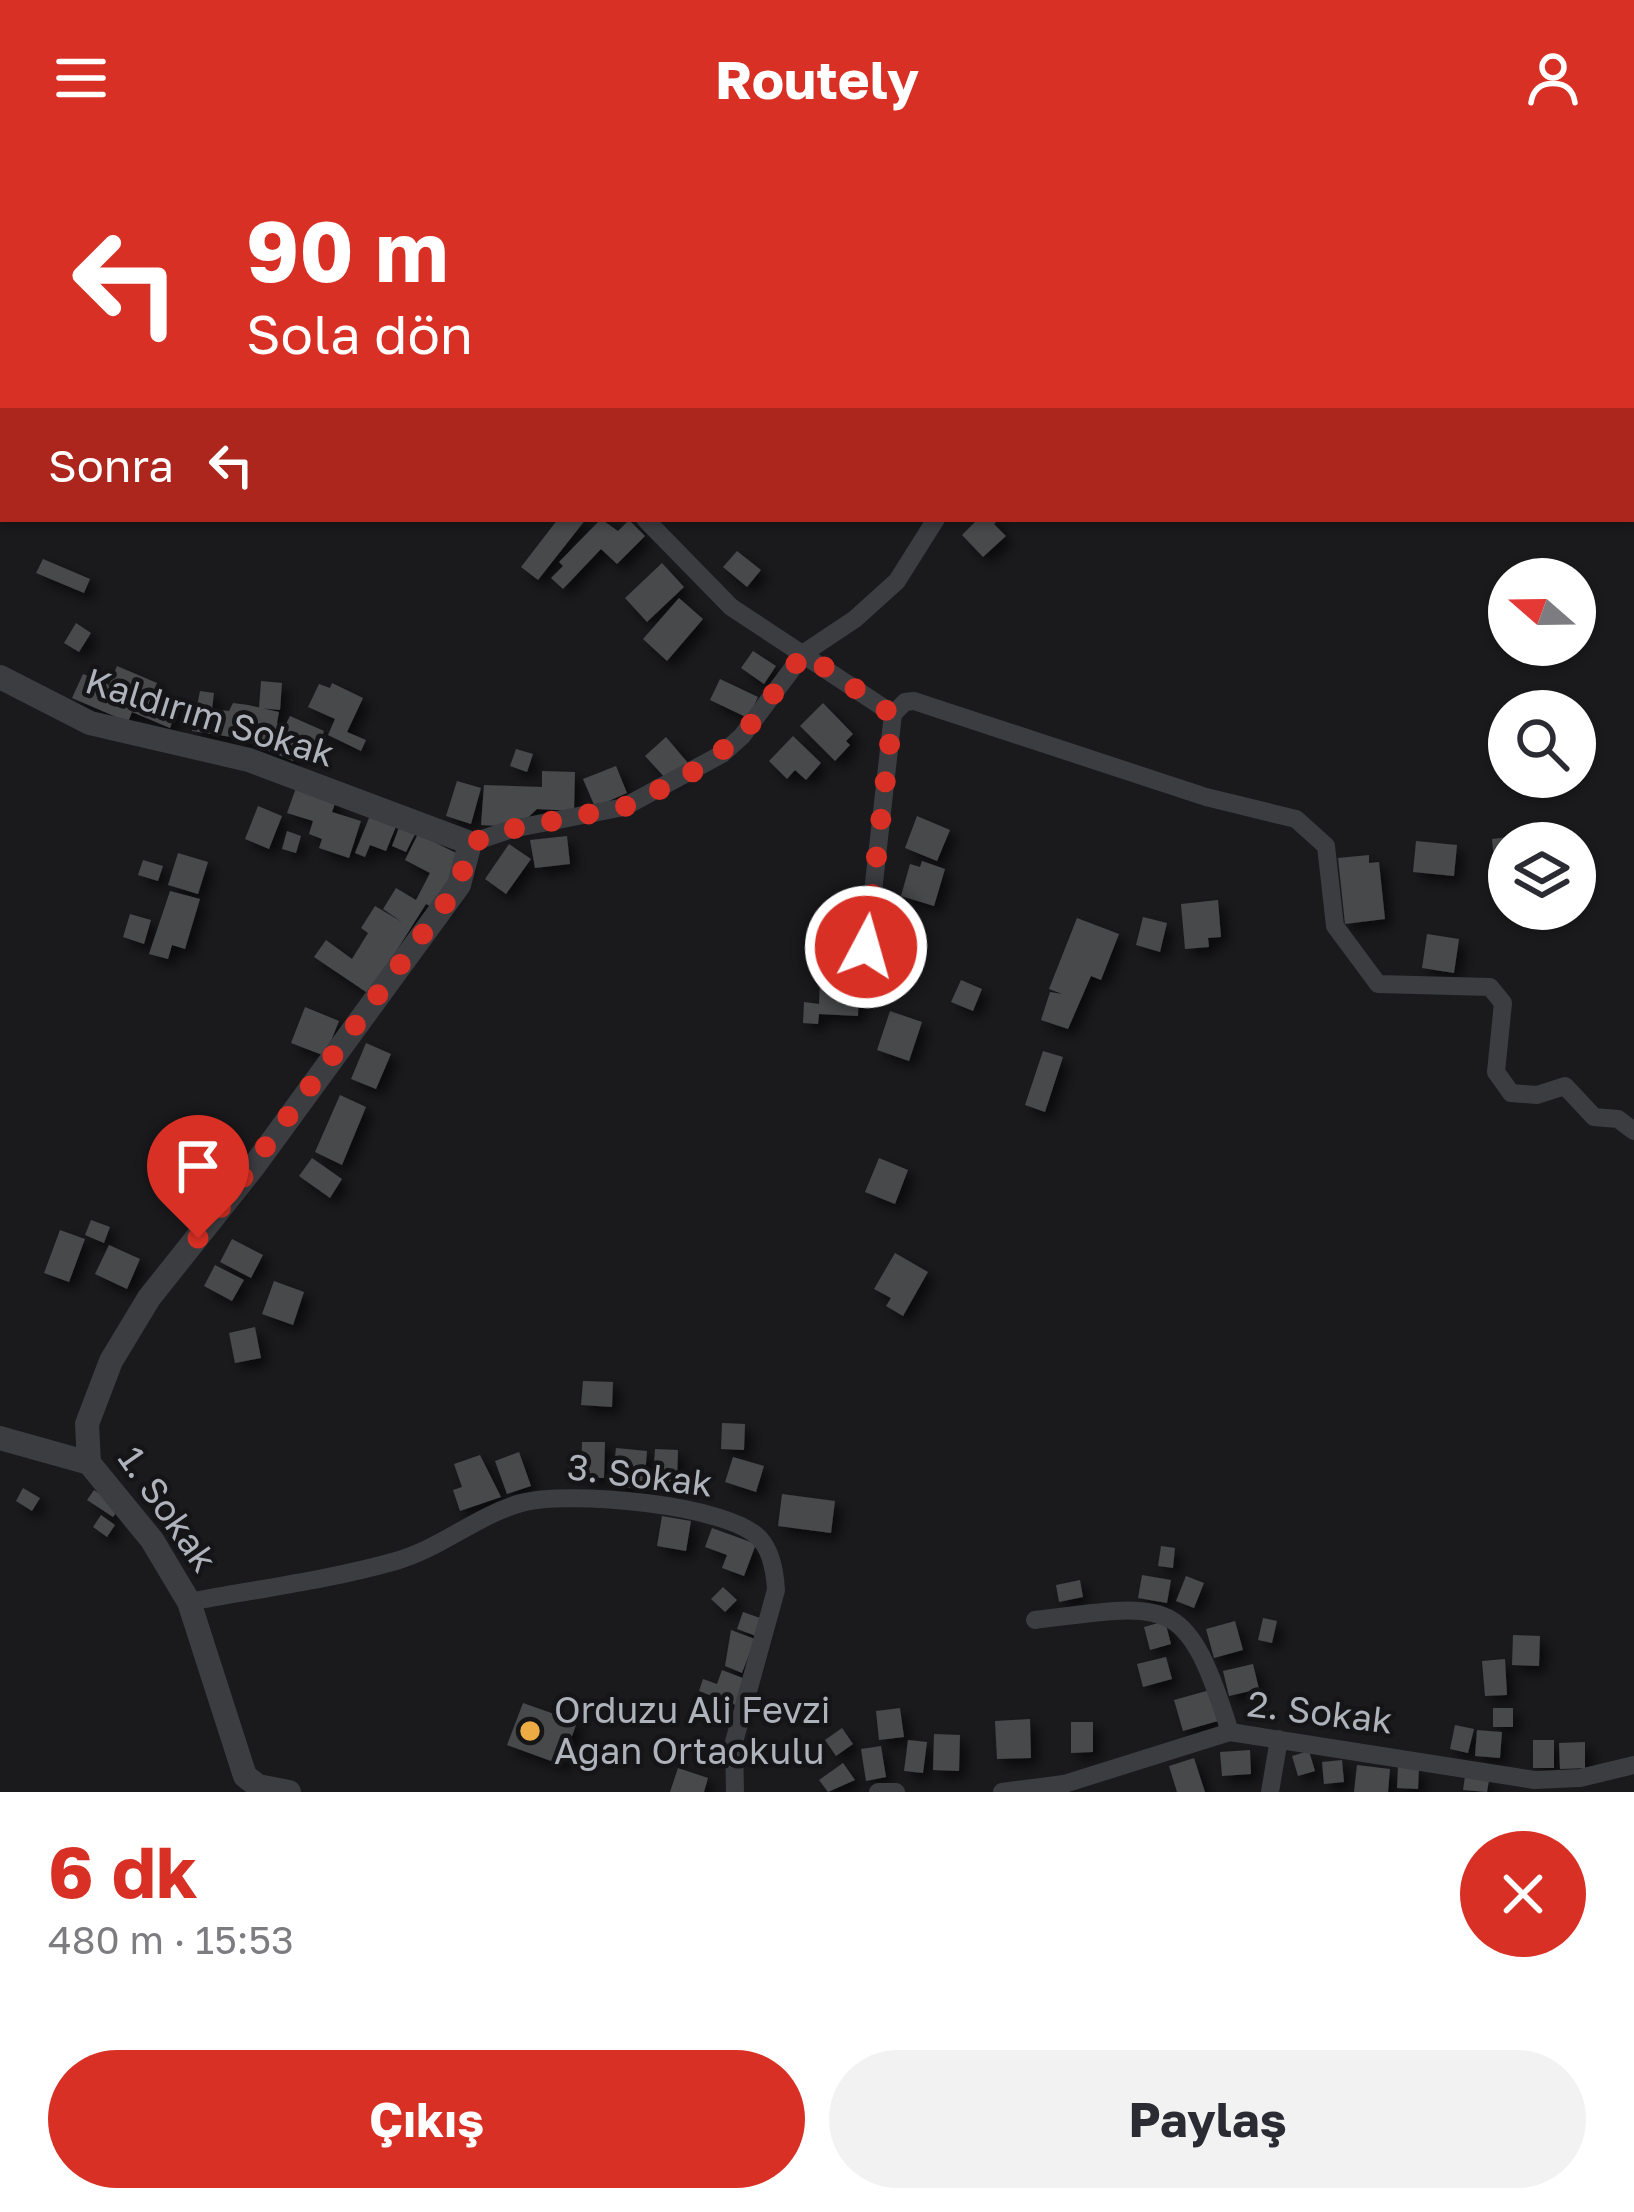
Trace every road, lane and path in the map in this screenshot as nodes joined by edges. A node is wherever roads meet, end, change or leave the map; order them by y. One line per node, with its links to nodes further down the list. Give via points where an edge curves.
1 (648, 522): 3 (street, via 731,608)
2 (934, 522): 3 (street, via 878,601)
3 (804, 653): 5 (street); 6 (street, via 742,736 687,776 624,807)
4 (0, 677): 6 (street, Kaldırım Sokak, via 90,723 249,760)
5 (893, 715): 7 (street); 8 (street, via 914,701 1296,819 1326,846 1335,926 1378,984 1490,987 1503,1003 1496,1072 1511,1093 1564,1086 1594,1117 1618,1119)
6 (470, 843): 10 (street, 1. Sokak, via 459,885 133,1322 93,1401)
7 (862, 988)
8 (1634, 1132)
9 (0, 1438): 10 (street)
10 (89, 1463): 11 (street, 1. Sokak, via 152,1540)
11 (189, 1602): 16 (street, 1. Sokak, via 245,1776); 17 (street, 3. Sokak, via 401,1560 496,1511 549,1496 730,1519 761,1540 776,1590 734,1742)
12 (1035, 1620): 13 (street, via 1129,1607 1180,1620 1210,1669)
13 (1230, 1732): 14 (street, 2. Sokak); 20 (street, 2. Sokak, via 1064,1784)
14 (1279, 1738): 15 (street, 2. Sokak, via 1535,1780); 21 (street)
15 (1634, 1765)
16 (289, 1792)
17 (736, 1792)
18 (878, 1792): 19 (street)
19 (896, 1792)
20 (1002, 1792)
21 (1270, 1792)

